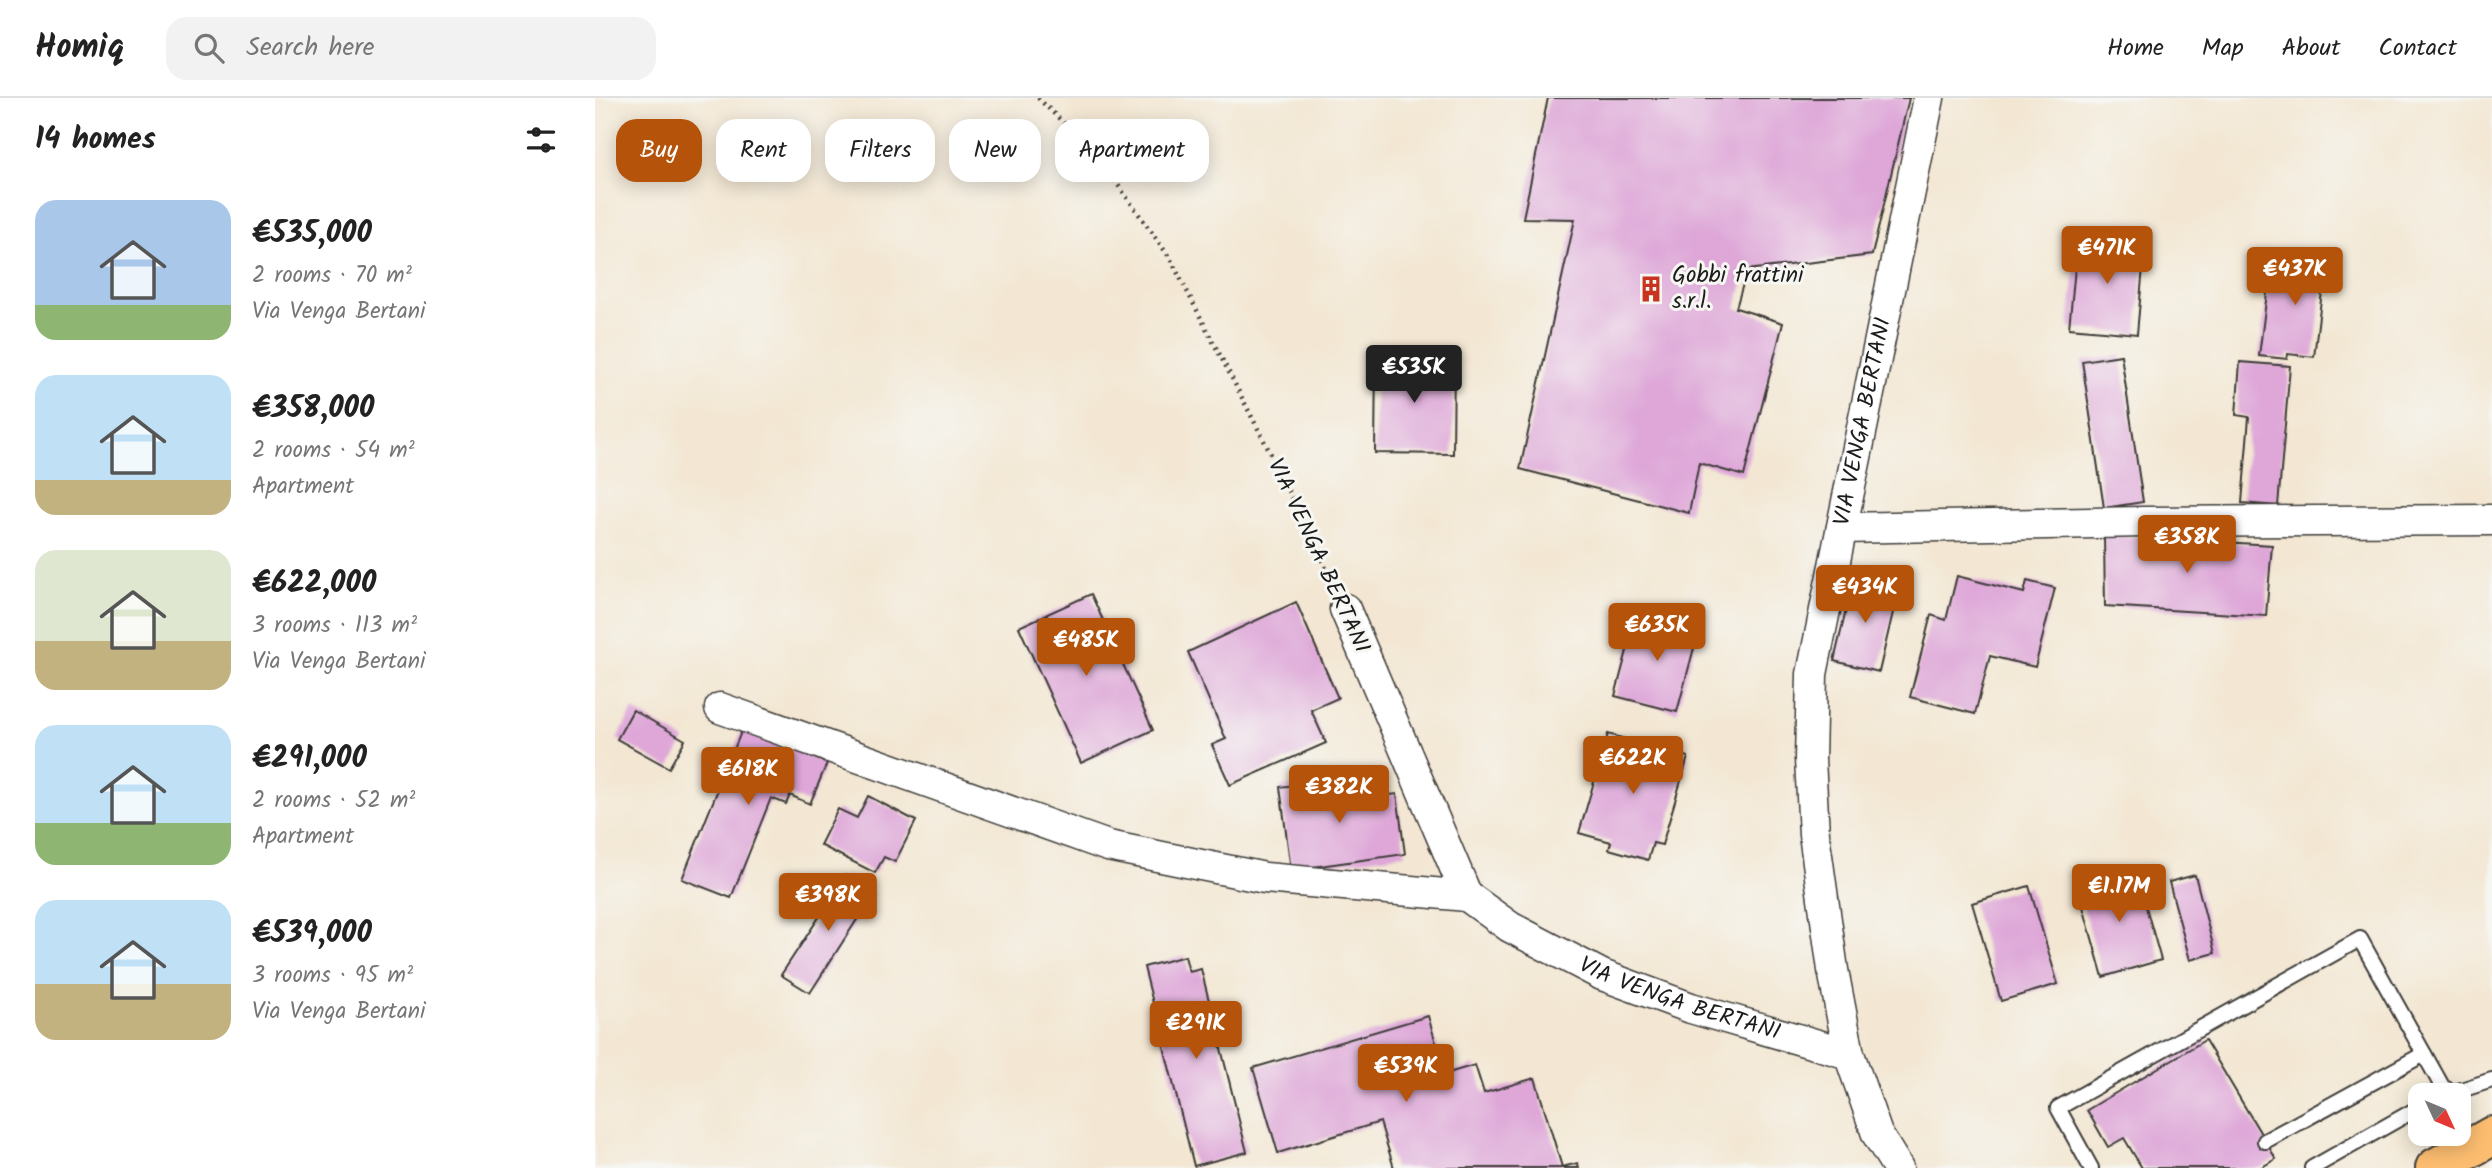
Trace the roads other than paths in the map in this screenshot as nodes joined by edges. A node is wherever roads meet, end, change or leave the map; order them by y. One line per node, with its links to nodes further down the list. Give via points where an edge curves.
1 (1929, 98): 3 (street, VIA VENGA BERTANI)
2 (2492, 520): 3 (street)
3 (1842, 528): 7 (street, VIA VENGA BERTANI, via 1812,674 1810,759 1814,834)
4 (1345, 609): 6 (street, VIA VENGA BERTANI)
5 (720, 708): 6 (street, via 1108,846 1265,878)
6 (1467, 896): 7 (street, VIA VENGA BERTANI, via 1510,927 1602,975 1691,1008)
7 (1849, 1054): 15 (street, via 1877,1134)
8 (2424, 1054): 10 (lane); 14 (lane); 16 (lane, via 2360,939 2058,1108)
9 (2492, 1080): 11 (lane)
10 (2440, 1083)
11 (2471, 1088)
12 (2408, 1114): 17 (lane)
13 (2492, 1136): 18 (highway)
14 (2265, 1141)
15 (1898, 1168)
16 (2091, 1168)
17 (2312, 1168)
18 (2435, 1168)

